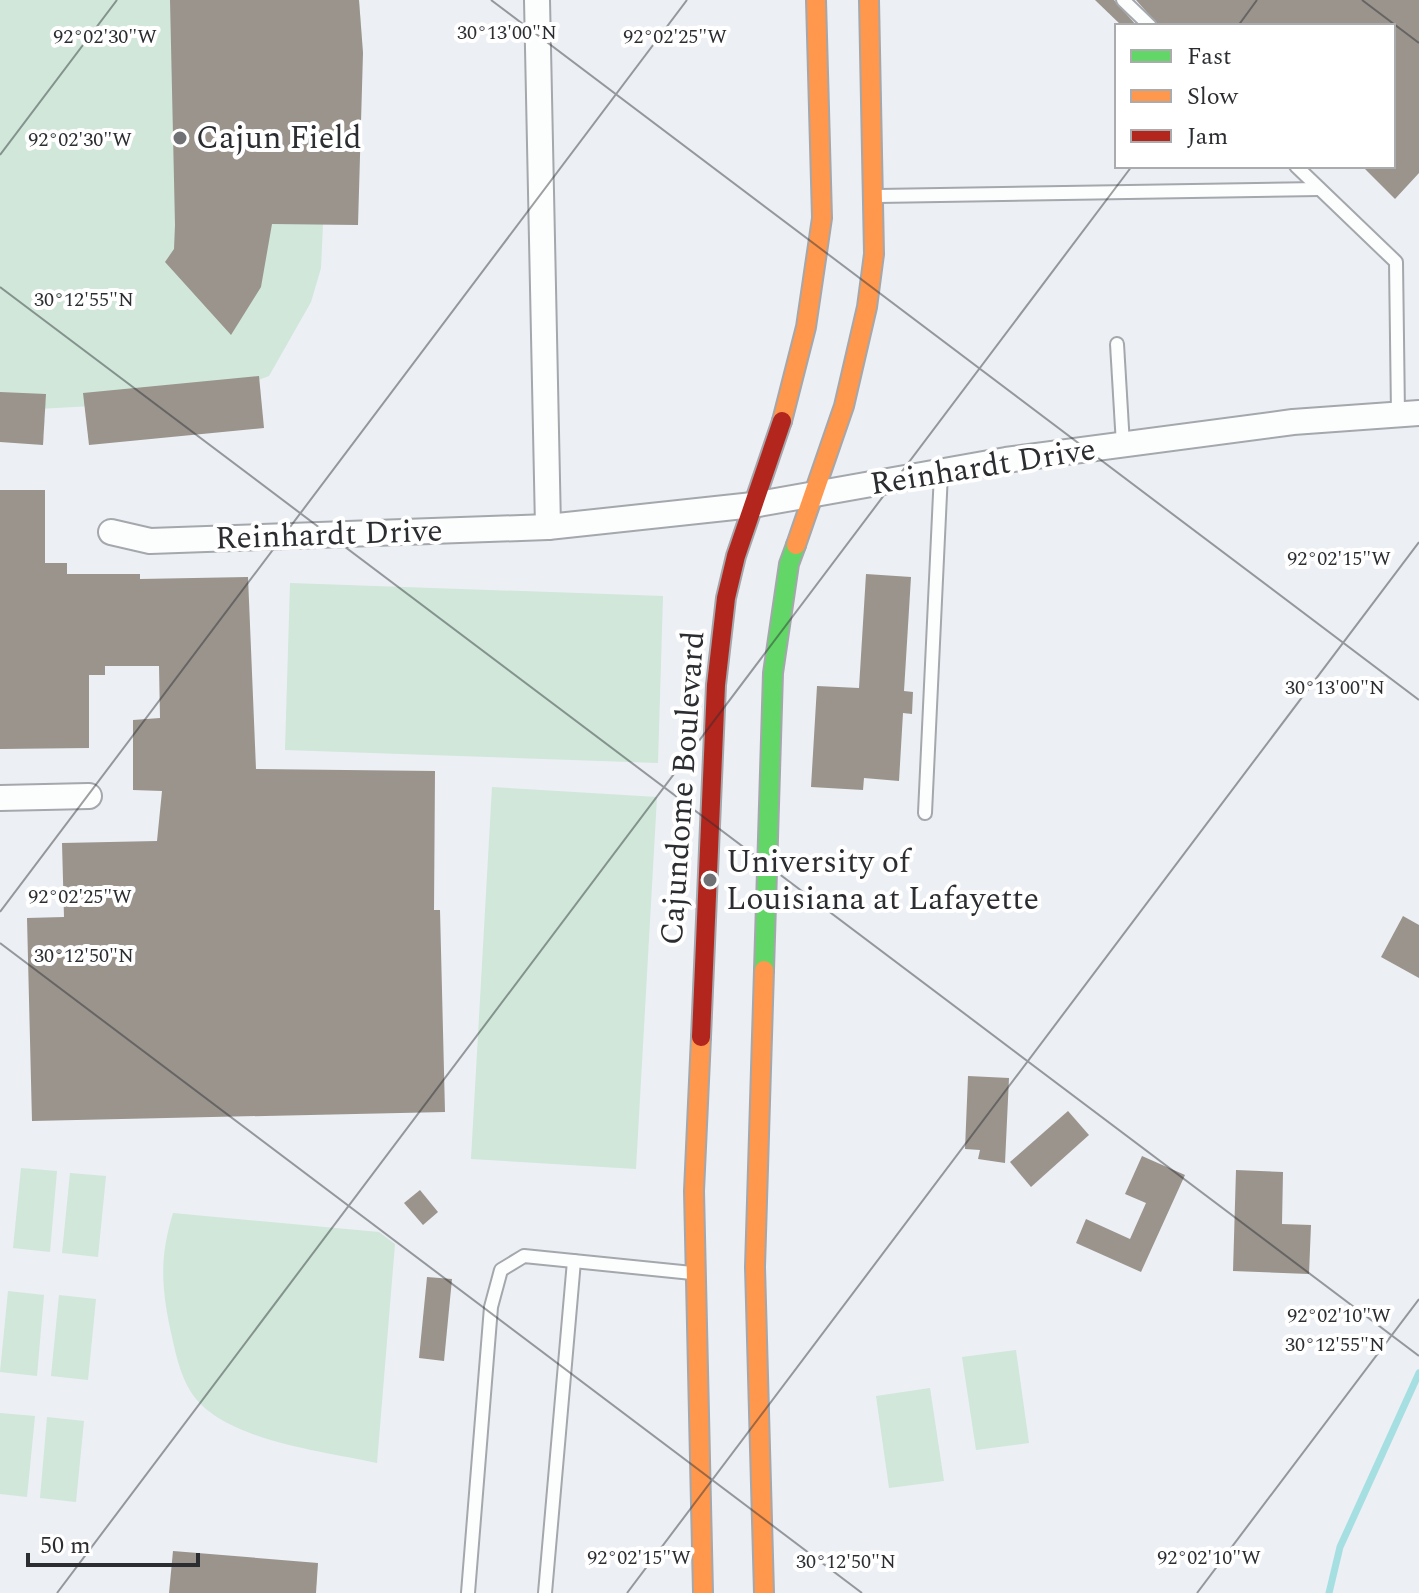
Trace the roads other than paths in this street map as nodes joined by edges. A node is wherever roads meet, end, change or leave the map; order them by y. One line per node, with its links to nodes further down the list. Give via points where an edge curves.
1 (537, 0): 18 (street)
2 (816, 0): 17 (street, Cajundome Boulevard, via 822,218 818,259 787,405)
3 (826, 0): 7 (street)
4 (869, 0): 11 (street)
5 (1123, 0): 6 (lane)
6 (1148, 24)
7 (837, 72)
8 (1298, 168): 9 (lane)
9 (1319, 189): 11 (lane); 13 (lane, via 1396,262)
10 (853, 191): 11 (street)
11 (874, 196): 16 (street, via 874,254 857,357)
12 (1117, 344): 14 (lane)
13 (1408, 414): 14 (street, Reinhardt Drive, via 1293,422)
14 (1123, 445): 15 (street, Reinhardt Drive)
15 (941, 473): 16 (street, Reinhardt Drive); 22 (lane)
16 (812, 494): 17 (street, Reinhardt Drive); 28 (street, via 789,564 772,703 755,1267)
17 (753, 505): 18 (street, Reinhardt Drive); 24 (street, Cajundome Boulevard, via 726,598 716,685 701,984)
18 (548, 527): 19 (street, Reinhardt Drive, via 150,541)
19 (111, 532)
20 (89, 796): 21 (street)
21 (0, 798)
22 (925, 813)
23 (574, 1261): 24 (lane); 25 (lane, via 524,1256 501,1270 491,1307); 26 (lane)
24 (696, 1274): 27 (street, Cajundome Boulevard)
25 (468, 1593)
26 (545, 1593)
27 (703, 1593)
28 (764, 1593)

